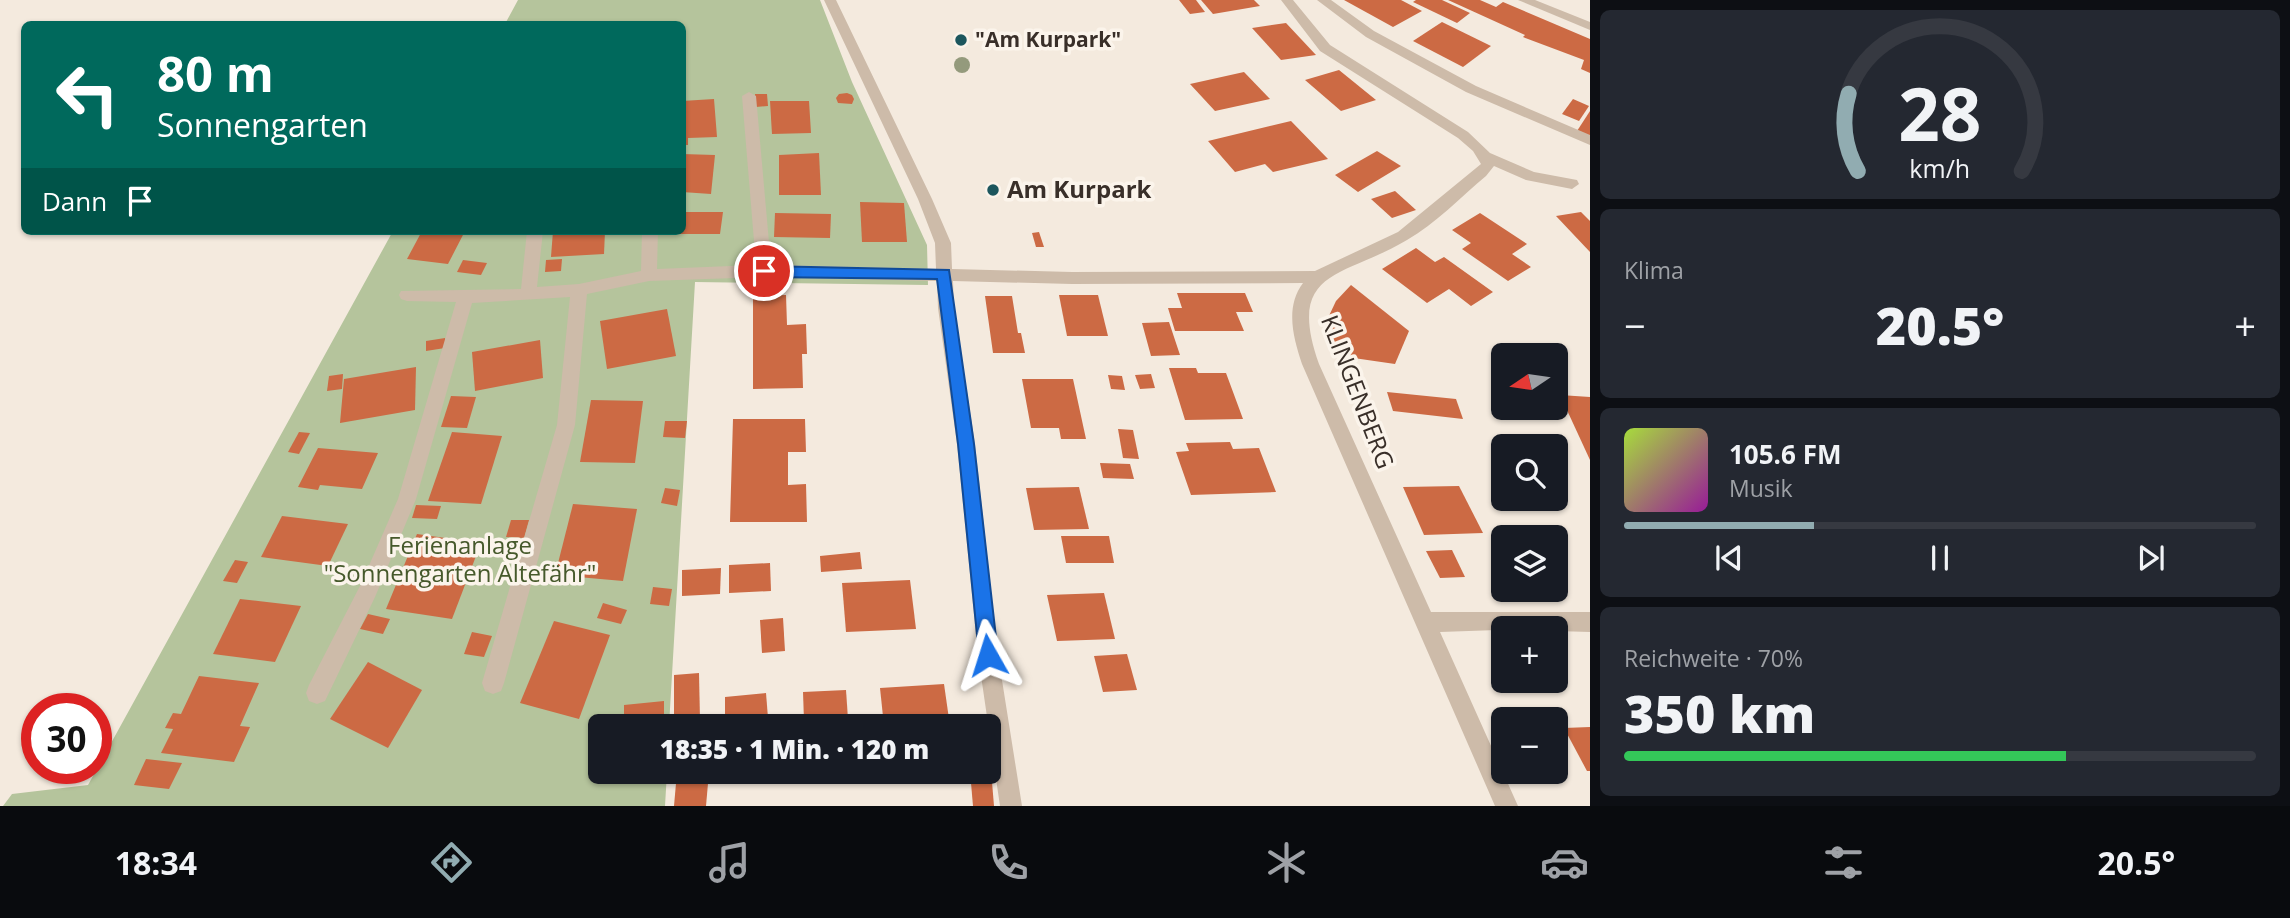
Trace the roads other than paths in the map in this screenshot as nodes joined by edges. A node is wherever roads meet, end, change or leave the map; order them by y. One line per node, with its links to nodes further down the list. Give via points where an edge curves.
1 (830, 0): 13 (street, via 943,243)
2 (1287, 0): 8 (street, via 1325,48 1463,135)
3 (1323, 0): 7 (street, via 1370,34 1471,89)
4 (1524, 0): 5 (street)
5 (1590, 26)
6 (749, 96): 12 (street)
7 (1590, 139)
8 (1486, 157): 9 (street, via 1531,176); 15 (street, via 1488,164 1482,173 1403,236)
9 (1572, 184)
10 (535, 235): 17 (street)
11 (650, 235): 14 (street)
12 (764, 271): 13 (street); 14 (street)
13 (944, 274): 15 (street); 24 (street, via 988,655)
14 (649, 275): 16 (street)
15 (1317, 277): 20 (street, KLINGENBERG, via 1306,287 1298,311 1307,350)
16 (579, 290): 17 (street); 22 (street, via 566,425)
17 (528, 294): 19 (street)
18 (407, 295): 19 (street)
19 (465, 298): 23 (street, via 407,499)
20 (1425, 622): 21 (street); 25 (street, KLINGENBERG)
21 (1590, 622)
22 (493, 683)
23 (317, 694)
24 (1011, 806)
25 (1507, 806)

